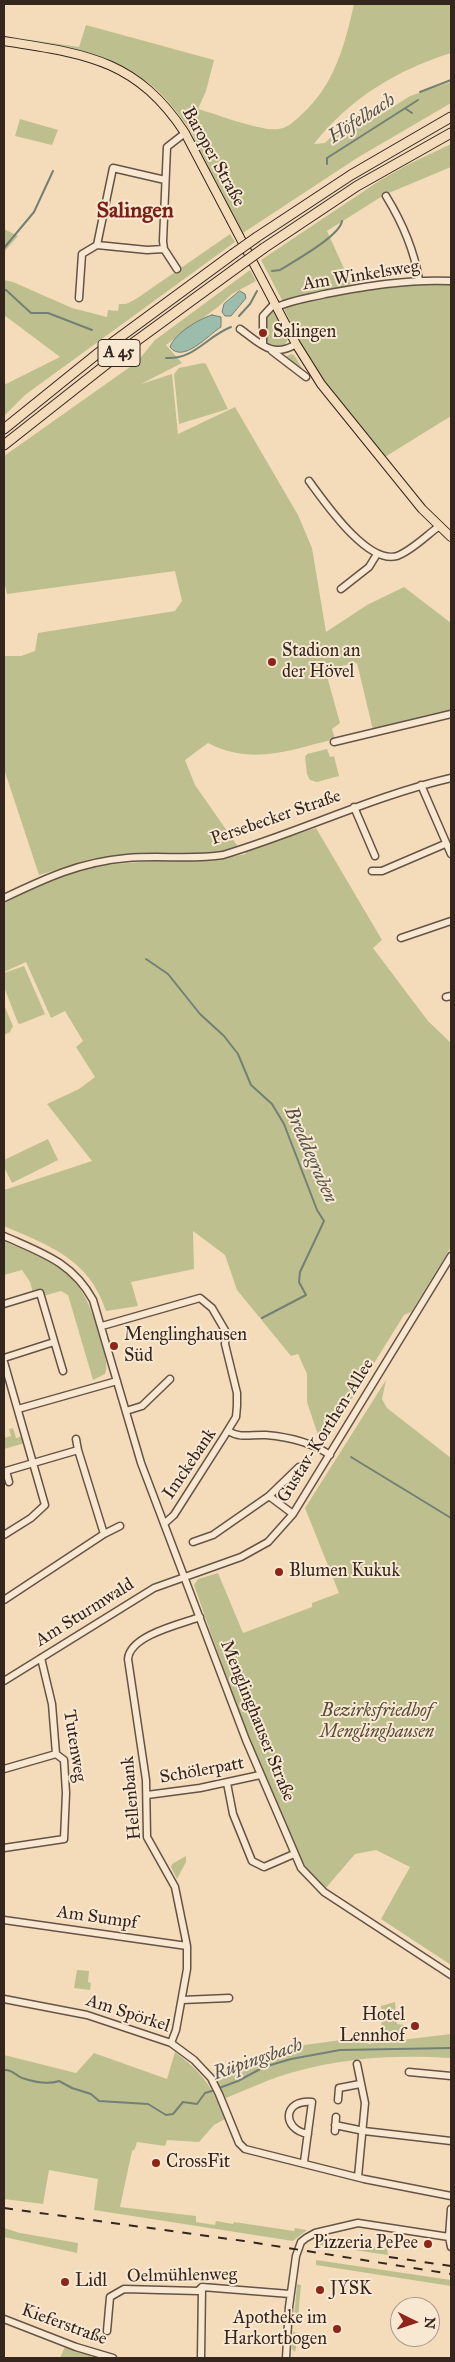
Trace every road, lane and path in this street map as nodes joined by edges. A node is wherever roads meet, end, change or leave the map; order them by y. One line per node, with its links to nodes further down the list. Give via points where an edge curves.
1 (4, 41): 3 (main road, Baroper Straße, via 77,54 115,67 142,83 156,96)
2 (451, 117): 18 (highway, A 45, bridge, via 351,175 257,237 97,354)
3 (186, 133): 5 (street, via 167,147); 13 (main road, Baroper Straße)
4 (451, 133): 19 (highway, A 45, bridge, via 357,186 264,248 132,344)
5 (165, 180): 7 (street, via 113,168); 8 (street)
6 (386, 196): 10 (street, via 415,256)
7 (97, 244): 8 (street); 12 (street, via 82,254)
8 (164, 249): 9 (street)
9 (177, 269)
10 (419, 280): 11 (street, Am Winkelsweg); 13 (street, Am Winkelsweg)
11 (451, 281)
12 (79, 298)
13 (276, 305): 15 (main road, Baroper Straße); 16 (street, via 264,312)
14 (240, 329): 16 (street)
15 (296, 344): 16 (street, via 283,351); 21 (main road, Baroper Straße, via 336,405)
16 (265, 346): 17 (street)
17 (306, 377)
18 (4, 429)
19 (4, 445)
20 (309, 480): 23 (street, via 337,518)
21 (438, 527): 22 (main road, Baroper Straße); 23 (street, via 399,555)
22 (451, 537)
23 (377, 554): 24 (street, via 369,567)
24 (341, 589)
25 (451, 714): 26 (street)
26 (334, 742)
27 (451, 778): 28 (street, Persebecker Straße)
28 (421, 785): 29 (street, Persebecker Straße); 30 (street)
29 (354, 808): 32 (street, Persebecker Straße); 34 (street, Persebecker Straße, via 223,855 102,860 68,868)
30 (445, 844): 31 (street); 33 (street, via 382,871)
31 (451, 854)
32 (375, 856)
33 (372, 871)
34 (4, 898)
35 (451, 921): 36 (street)
36 (402, 938)
37 (4, 1236): 40 (street, Menglinghauser Straße, via 70,1269 89,1292)
38 (451, 1256): 52 (street, Gustav-Korthen-Allee)
39 (4, 1304): 41 (street, via 40,1293)
40 (102, 1326): 46 (street, Menglinghauser Straße); 49 (street, via 196,1299 205,1300 226,1332 225,1344 237,1393 236,1416)
41 (54, 1342): 42 (street); 44 (street)
42 (4, 1358)
43 (4, 1362): 47 (street)
44 (62, 1371)
45 (170, 1379): 48 (street, via 142,1406)
46 (118, 1381): 47 (street); 48 (street, Menglinghauser Straße)
47 (18, 1409): 53 (street)
48 (126, 1411): 59 (street, Menglinghauser Straße, via 141,1464)
49 (228, 1431): 52 (street, Imckebank, via 237,1436 265,1435 300,1440); 59 (street, Imckebank, via 174,1515)
50 (76, 1439): 51 (street)
51 (78, 1450): 53 (street); 61 (street)
52 (330, 1454): 58 (street, Gustav-Korthen-Allee)
53 (33, 1462): 54 (street); 62 (street, via 44,1507)
54 (5, 1467): 56 (street)
55 (299, 1467): 57 (street)
56 (9, 1482)
57 (269, 1496): 58 (street); 63 (street, via 213,1534)
58 (293, 1514): 64 (street, Gustav-Korthen-Allee, via 268,1542 241,1558)
59 (165, 1523): 64 (street, Menglinghauser Straße)
60 (120, 1526): 61 (street)
61 (104, 1534): 65 (street)
62 (4, 1535)
63 (193, 1542)
64 (185, 1577): 66 (street, Menglinghauser Straße); 67 (street, Am Sturmwald, via 155,1588)
65 (4, 1600)
66 (200, 1617): 71 (street, Menglinghauser Straße); 73 (street, Hellenbank, via 142,1639 129,1654)
67 (41, 1658): 68 (street, Am Sturmwald); 69 (street, Tutenweg, via 52,1704)
68 (4, 1681)
69 (56, 1754): 70 (street); 74 (street, Tutenweg, via 64,1760 64,1839)
70 (4, 1769)
71 (260, 1775): 72 (street, Schölerpatt); 75 (street, Menglinghauser Straße)
72 (227, 1784): 73 (street, Schölerpatt); 75 (street, via 233,1814 252,1861 264,1867)
73 (147, 1795): 77 (street, Hellenbank, via 147,1837 175,1887)
74 (4, 1848)
75 (294, 1854): 78 (street, Menglinghauser Straße, via 309,1878 324,1892)
76 (4, 1920): 77 (street, Am Sumpf)
77 (187, 1946): 81 (street, Hellenbank, via 188,1963)
78 (451, 1975)
79 (229, 1998): 81 (street)
80 (4, 1999): 82 (street, Am Spörkel, via 87,2015)
81 (182, 2000): 82 (street, Hellenbank)
82 (171, 2043): 92 (street, Am Spörkel, via 200,2066 215,2085 241,2146)
83 (357, 2064): 86 (street)
84 (409, 2072): 85 (street)
85 (451, 2076)
86 (360, 2084): 87 (street, via 339,2088); 89 (street, via 365,2103)
87 (338, 2100)
88 (336, 2117): 89 (street, via 335,2128)
89 (364, 2131): 91 (street); 93 (street)
90 (308, 2134): 90 (street, via 296,2130 290,2121 292,2107 302,2102 312,2102); 92 (street)
91 (451, 2141)
92 (304, 2162): 93 (street, Am Spörkel)
93 (358, 2177): 94 (street, Am Spörkel)
94 (451, 2195): 95 (street)
95 (451, 2204)
96 (451, 2209): 97 (street)
97 (449, 2236): 98 (street); 100 (street, via 358,2222 310,2235 297,2249)
98 (451, 2247)
99 (202, 2287): 100 (street, Oelmühlenweg); 102 (street, Oelmühlenweg, via 198,2291 124,2289 110,2297); 104 (street)
100 (290, 2294): 105 (street)
101 (4, 2319): 103 (street, Kieferstraße)
102 (107, 2331)
103 (113, 2358)
104 (201, 2358)
105 (286, 2358)

